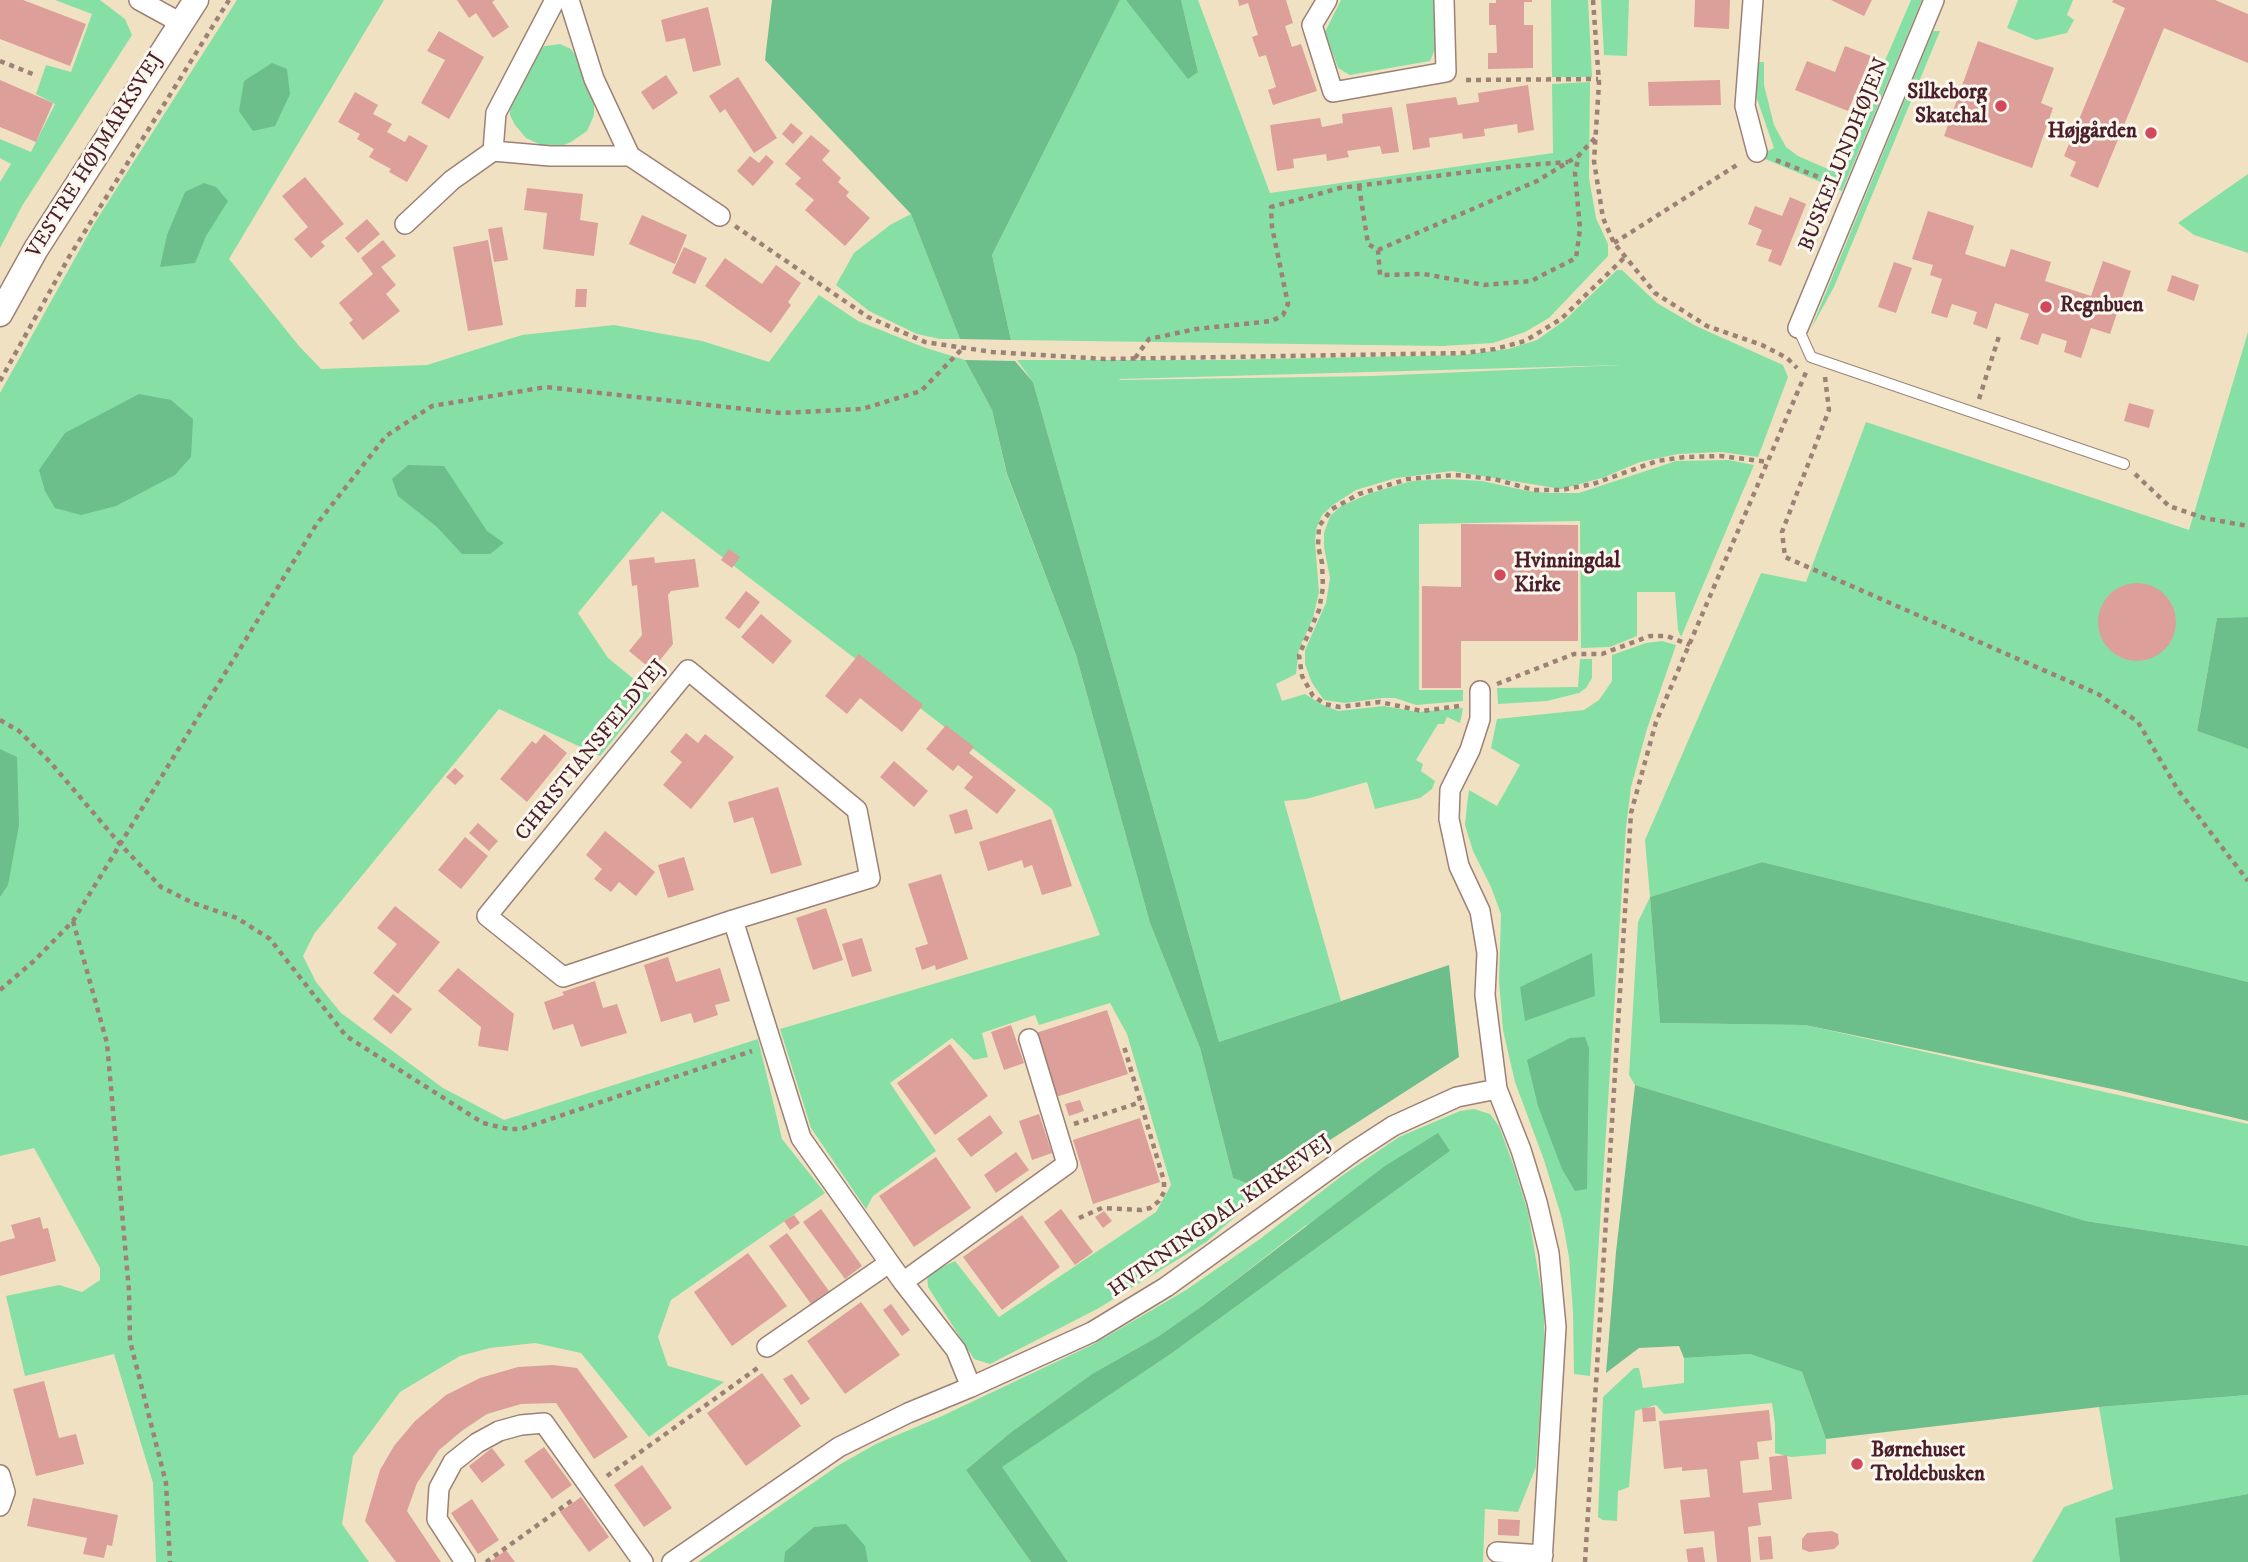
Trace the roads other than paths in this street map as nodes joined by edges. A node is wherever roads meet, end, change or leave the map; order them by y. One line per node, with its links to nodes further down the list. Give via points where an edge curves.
1 (139, 0): 9 (street)
2 (196, 0): 9 (street, VESTRE HØJMARKSVEJ)
3 (555, 0): 10 (street, via 496,113)
4 (569, 0): 12 (street, via 594,79)
5 (1326, 0): 6 (street, via 1312,25 1333,92 1446,72)
6 (1444, 0)
7 (1753, 0): 11 (street, via 1745,106)
8 (1934, 0): 16 (street, BUSKELUNDHØJEN)
9 (180, 23): 15 (street, VESTRE HØJMARKSVEJ, via 36,249)
10 (492, 151): 12 (street); 14 (street, via 452,180)
11 (1757, 152)
12 (629, 156): 13 (street)
13 (720, 216)
14 (405, 225)
15 (0, 314)
16 (1798, 328): 17 (lane, via 1811,357)
17 (2124, 464)
18 (1480, 699): 21 (street, via 1480,719 1470,750 1450,790 1449,820 1459,866 1479,911 1487,953 1485,995)
19 (733, 920): 19 (street, CHRISTIANSFELDVEJ, via 563,977 487,916 688,670 857,810 870,878); 22 (street, via 801,1138)
20 (1029, 1040): 23 (street, via 1067,1164)
21 (1497, 1089): 25 (street, HVINNINGDAL KIRKEVEJ, via 1457,1097 1393,1126 1166,1287 1091,1332); 29 (street, via 1521,1150 1549,1253 1556,1327)
22 (890, 1264): 23 (street); 24 (street)
23 (903, 1282): 25 (street, via 956,1350)
24 (767, 1347)
25 (971, 1387): 32 (street, via 839,1447)
26 (0, 1475): 27 (street, via 5,1492)
27 (0, 1506)
28 (1497, 1552): 29 (street)
29 (1542, 1558)
30 (465, 1562): 31 (street, via 437,1520 439,1488 453,1462 499,1431 544,1423)
31 (643, 1562)
32 (672, 1562)

